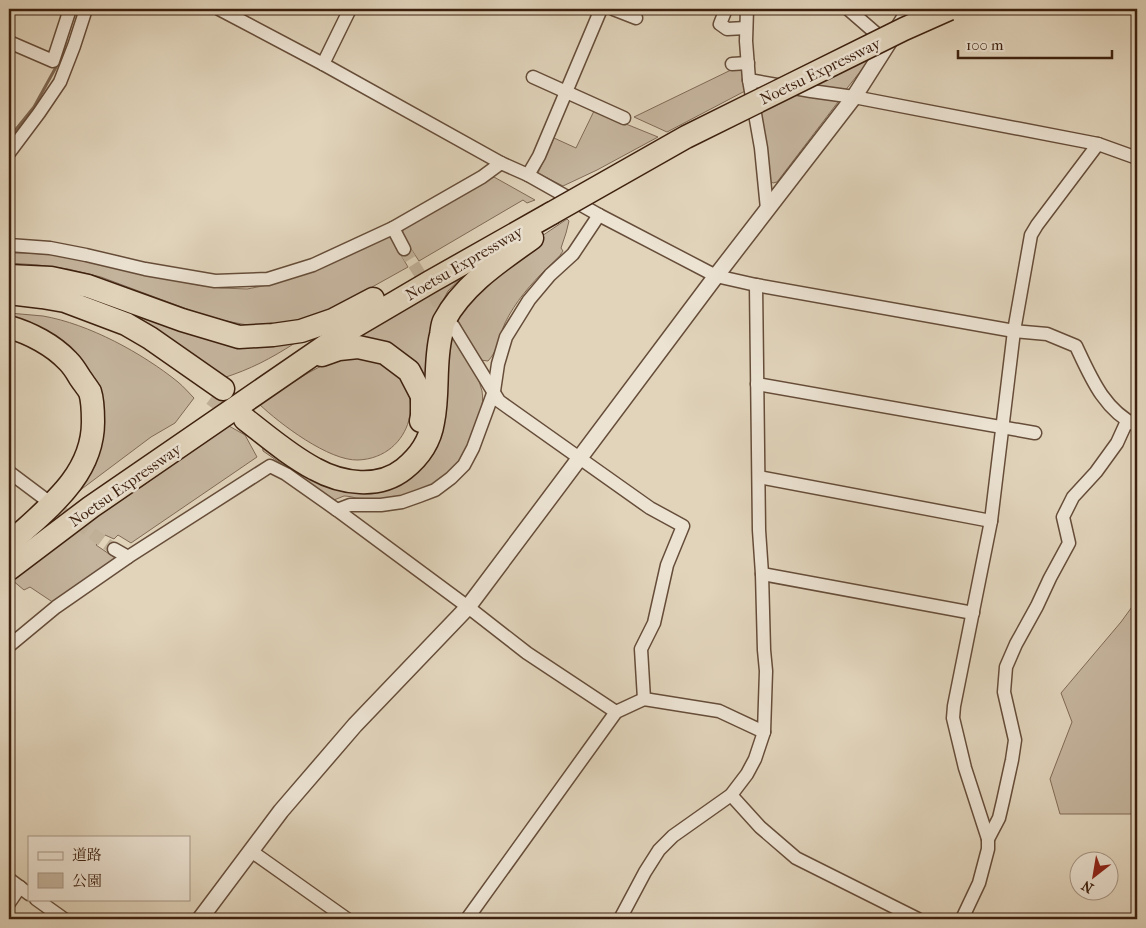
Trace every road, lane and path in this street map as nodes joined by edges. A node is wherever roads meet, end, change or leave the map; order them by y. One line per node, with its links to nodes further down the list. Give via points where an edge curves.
1 (70, 9): 15 (street, via 53,61)
2 (86, 9): 26 (street, via 60,82)
3 (219, 9): 18 (street)
4 (350, 9): 18 (street)
5 (601, 9): 22 (street)
6 (613, 9): 13 (street)
7 (726, 9): 14 (street, via 720,24 727,29)
8 (747, 9): 14 (street)
9 (848, 9): 16 (street)
10 (910, 9): 16 (street)
11 (930, 9): 31 (highway, Noetsu Expressway, via 856,42 649,146)
12 (949, 9): 31 (highway, Noetsu Expressway, bridge, via 686,137)
13 (636, 18)
14 (746, 28): 17 (street)
15 (9, 42)
16 (888, 44): 23 (street)
17 (748, 63): 19 (street); 21 (street)
18 (323, 64): 28 (street)
19 (732, 64)
20 (532, 77): 22 (street)
21 (749, 80): 23 (street); 30 (street)
22 (566, 92): 24 (street); 29 (street)
23 (854, 97): 25 (street); 30 (street)
24 (624, 118)
25 (1098, 144): 27 (street); 44 (street, via 1031,235)
26 (9, 153)
27 (1137, 158)
28 (501, 162): 29 (street); 33 (street, via 482,177)
29 (528, 175): 32 (street)
30 (767, 209): 37 (street)
31 (550, 212): 39 (highway, Noetsu Expressway); 45 (highway, Noetsu Expressway, via 350,329); 48 (highway, via 509,255 457,300 443,322 437,350 434,421 430,437 414,460 397,475 378,482 358,483 316,470)
32 (599, 215): 37 (street); 47 (street, via 573,254 550,275 518,316 506,337)
33 (393, 228): 34 (street, via 313,265 268,279 250,280 215,281 145,269 86,254); 35 (street)
34 (9, 245)
35 (404, 248)
36 (9, 276): 39 (highway, via 52,278 88,286 239,337 302,331 333,320)
37 (716, 276): 38 (street); 52 (street)
38 (756, 285): 44 (street); 46 (street)
39 (389, 291): 48 (highway, Noetsu Expressway)
40 (9, 293): 48 (highway, via 65,301 126,324 150,338)
41 (9, 304): 48 (highway, via 60,311 100,325 142,347)
42 (453, 326): 47 (street)
43 (9, 327): 58 (highway, via 49,345 69,361 90,393 93,432 89,450 70,485)
44 (1014, 331): 49 (street, via 1047,334 1076,346 1104,400); 50 (street)
45 (299, 365): 48 (highway, Noetsu Expressway); 48 (highway, via 340,349 358,347 385,353 409,371 422,396 422,416 415,438 402,455 386,464 348,468 315,455)
46 (757, 384): 50 (street); 54 (street)
47 (494, 391): 52 (street, via 499,401); 56 (street, via 474,448 451,478 435,490 402,502 350,505)
48 (233, 404): 60 (highway, Noetsu Expressway, via 68,509); 62 (highway, Noetsu Expressway)
49 (1132, 423): 71 (street, via 1073,497 1063,517 1069,543 1006,668 1004,692 1015,740 1004,801)
50 (1002, 428): 51 (street); 57 (street)
51 (1035, 433)
52 (579, 459): 64 (street); 67 (street, via 650,508 684,526 667,565 654,623 640,649)
53 (9, 472): 55 (street)
54 (759, 477): 57 (street); 63 (street)
55 (44, 499)
56 (337, 510): 61 (street, via 270,466); 64 (street)
57 (991, 522): 65 (street)
58 (9, 544)
59 (114, 549): 61 (street)
60 (9, 555)
61 (128, 557): 66 (street, via 56,607)
62 (9, 569)
63 (762, 574): 65 (street); 69 (street, via 766,671)
64 (468, 607): 68 (street, via 527,652); 72 (street, via 355,725)
65 (973, 613): 71 (street, via 953,718)
66 (9, 646)
67 (644, 699): 68 (street); 69 (street, via 720,711)
68 (616, 712): 80 (street)
69 (764, 732): 70 (street, via 756,759)
70 (731, 795): 81 (street, via 673,836 659,850); 82 (street, via 760,827 796,858)
71 (988, 839): 83 (street, via 979,883)
72 (250, 851): 78 (street); 79 (street)
73 (9, 879): 74 (street)
74 (24, 891): 76 (street)
75 (37, 900): 77 (street)
76 (9, 903)
77 (64, 919)
78 (200, 919)
79 (347, 919)
80 (467, 919)
81 (620, 919)
82 (918, 919)
83 (962, 919)

